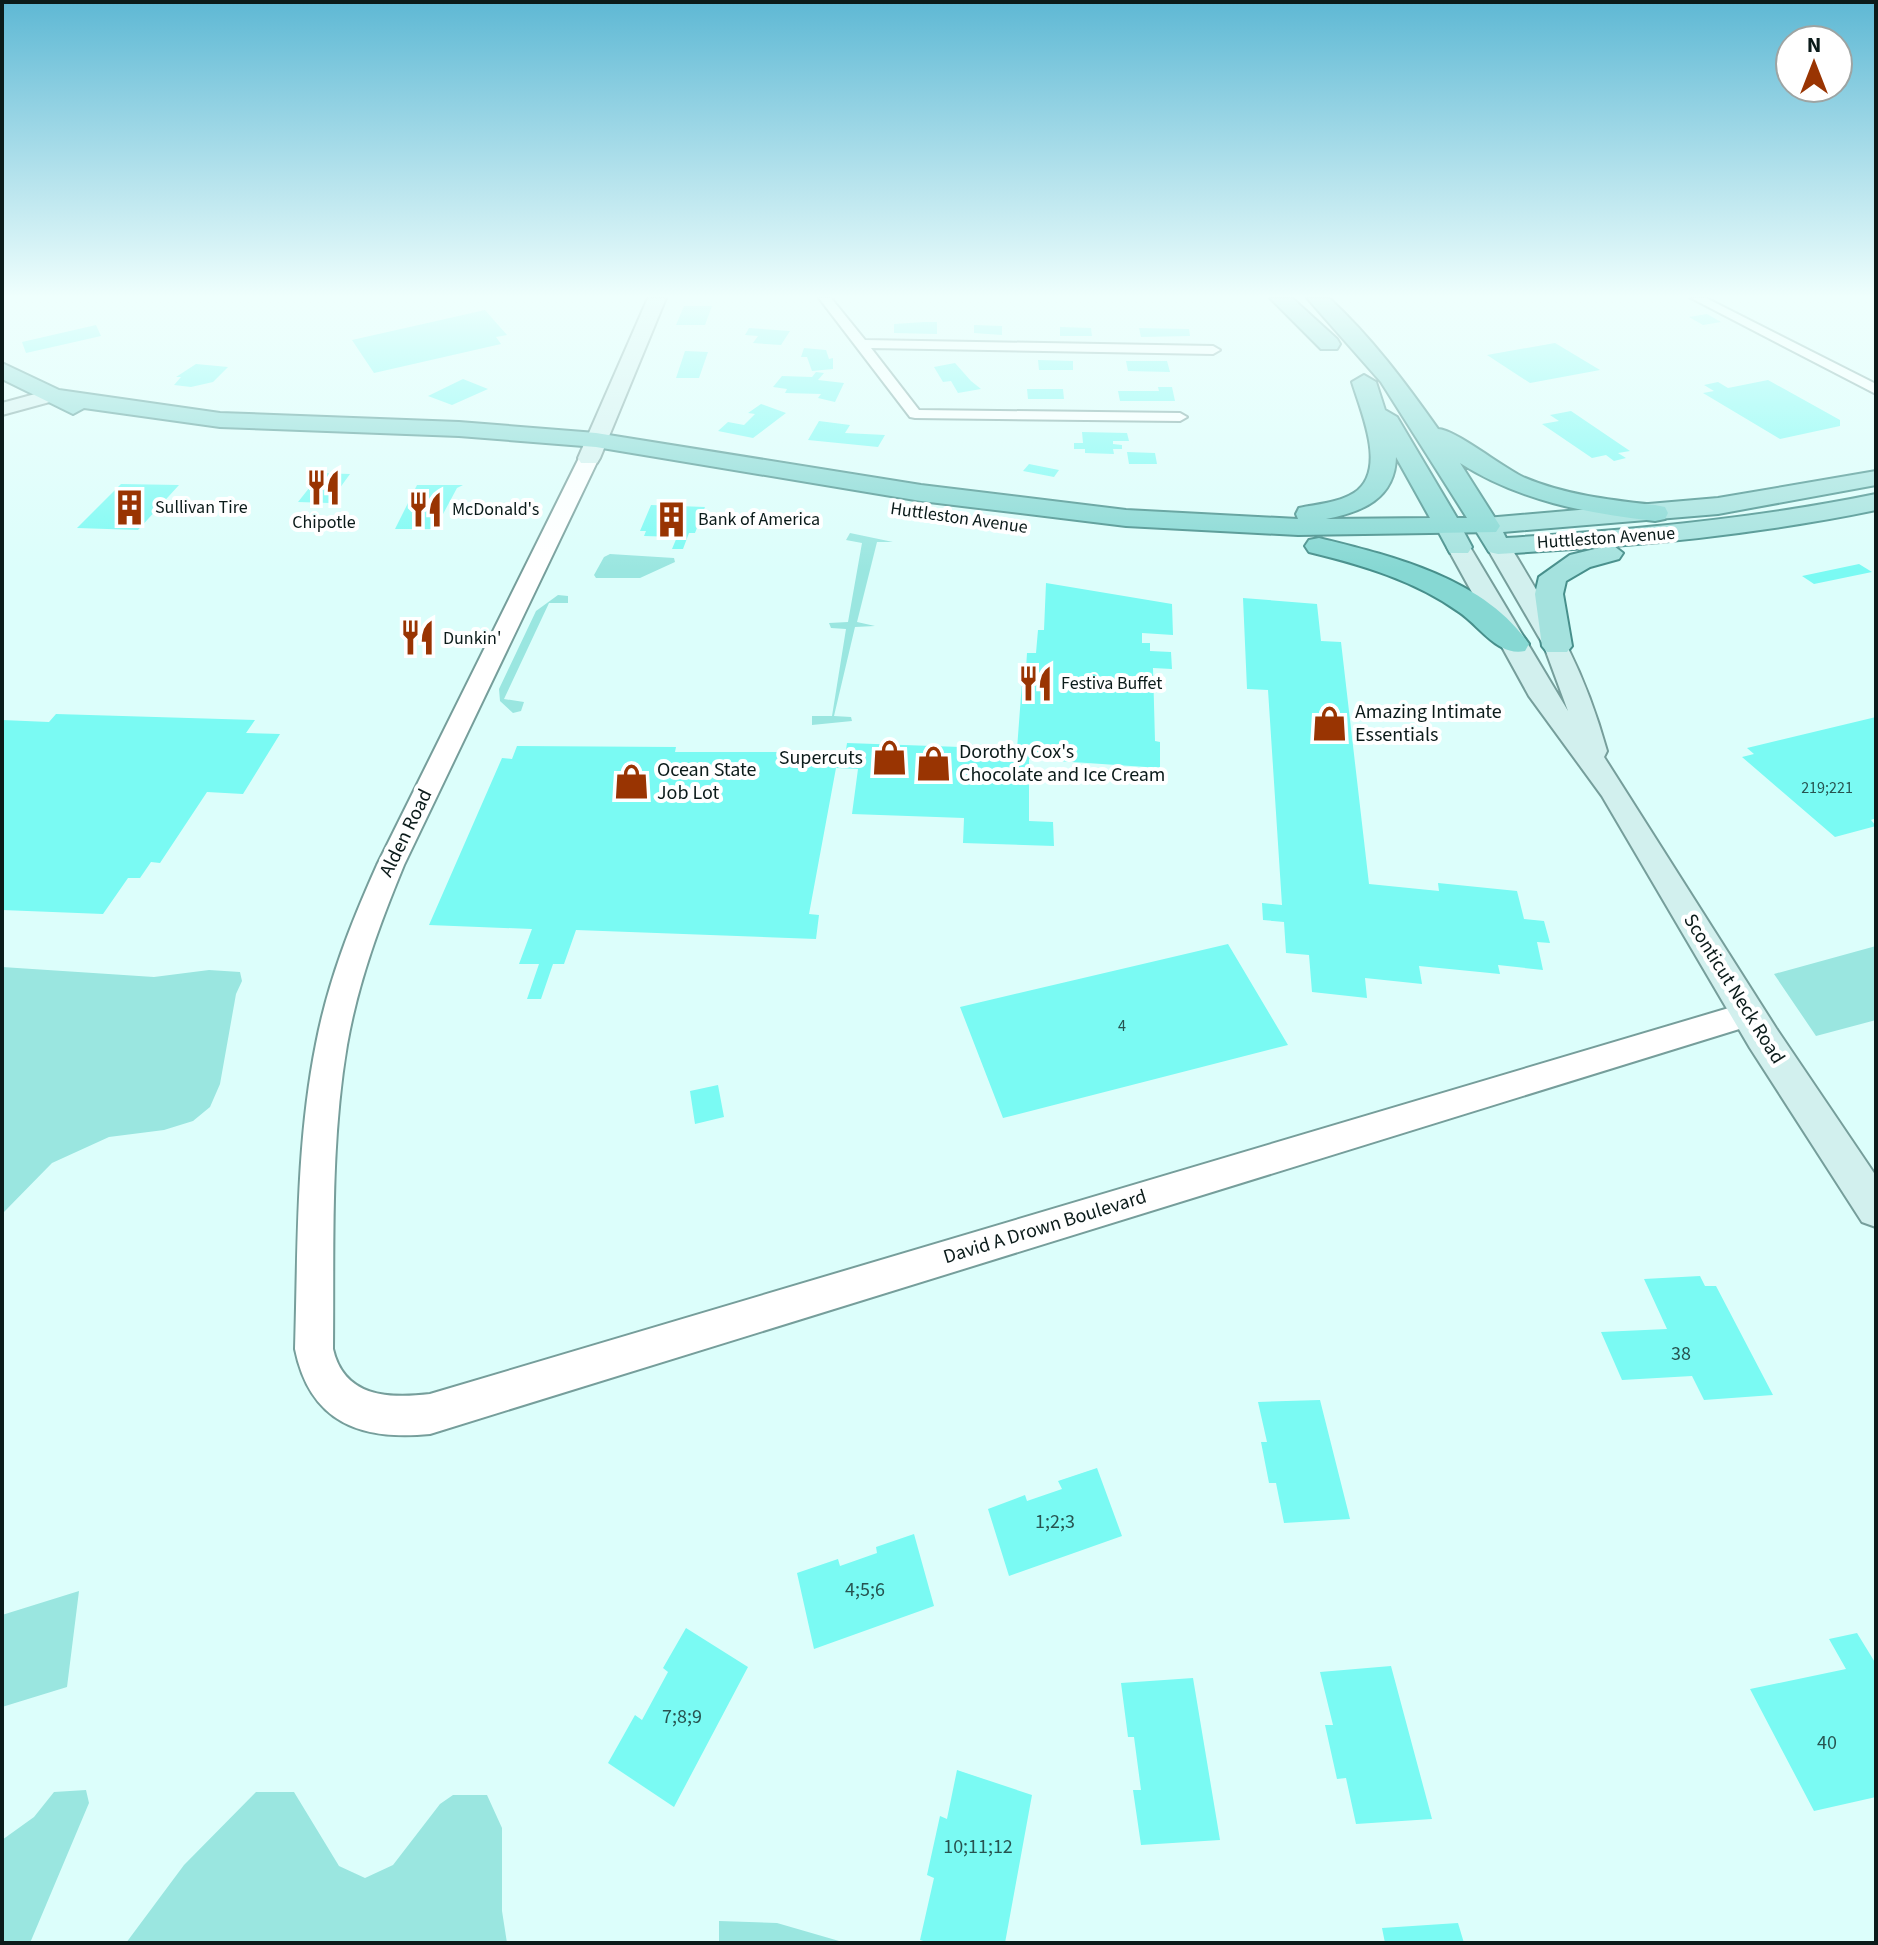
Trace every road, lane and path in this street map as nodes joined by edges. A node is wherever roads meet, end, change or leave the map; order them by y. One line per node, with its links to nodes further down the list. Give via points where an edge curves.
1 (37, 389): 7 (highway, Huttleston Avenue)
2 (618, 389): 11 (main road, Alden Road)
3 (896, 389): 10 (street, via 915,414)
4 (1366, 389): 15 (highway, via 1385,465 1382,479 1363,498 1305,515)
5 (1368, 389): 18 (highway)
6 (1399, 389): 9 (highway)
7 (50, 396): 8 (main road); 11 (highway, Huttleston Avenue, via 99,418 165,431 251,439)
8 (2, 409)
9 (1419, 416): 14 (highway, via 1484,470 1520,487 1592,506); 17 (highway)
10 (1180, 417)
11 (592, 449): 15 (highway, Huttleston Avenue); 19 (highway, Huttleston Avenue, via 1000,525 1128,538); 25 (street, Alden Road, via 388,870 342,999 322,1116 314,1349 327,1389)
12 (1876, 478): 14 (main road, Huttleston Avenue)
13 (1876, 502): 16 (main road, Huttleston Avenue)
14 (1655, 513): 17 (main road, Huttleston Avenue)
15 (1126, 518): 18 (highway, Huttleston Avenue)
16 (1714, 529): 17 (main road, Huttleston Avenue); 21 (main road, via 1595,556 1559,571 1549,586)
17 (1492, 536): 18 (highway, Huttleston Avenue); 21 (main road, Sconticut Neck Road)
18 (1454, 537): 19 (highway, Huttleston Avenue); 20 (main road, Sconticut Neck Road)
19 (1319, 546): 20 (highway, via 1422,575 1473,606)
20 (1514, 644): 22 (main road, Sconticut Neck Road, via 1543,696)
21 (1557, 646): 22 (main road, Sconticut Neck Road, via 1578,695)
22 (1597, 766): 23 (main road, Sconticut Neck Road)
23 (1749, 1014): 24 (main road, Sconticut Neck Road); 25 (street, David A Drown Boulevard, via 430,1414 370,1415)
24 (1876, 1209)
25 (341, 1401)

